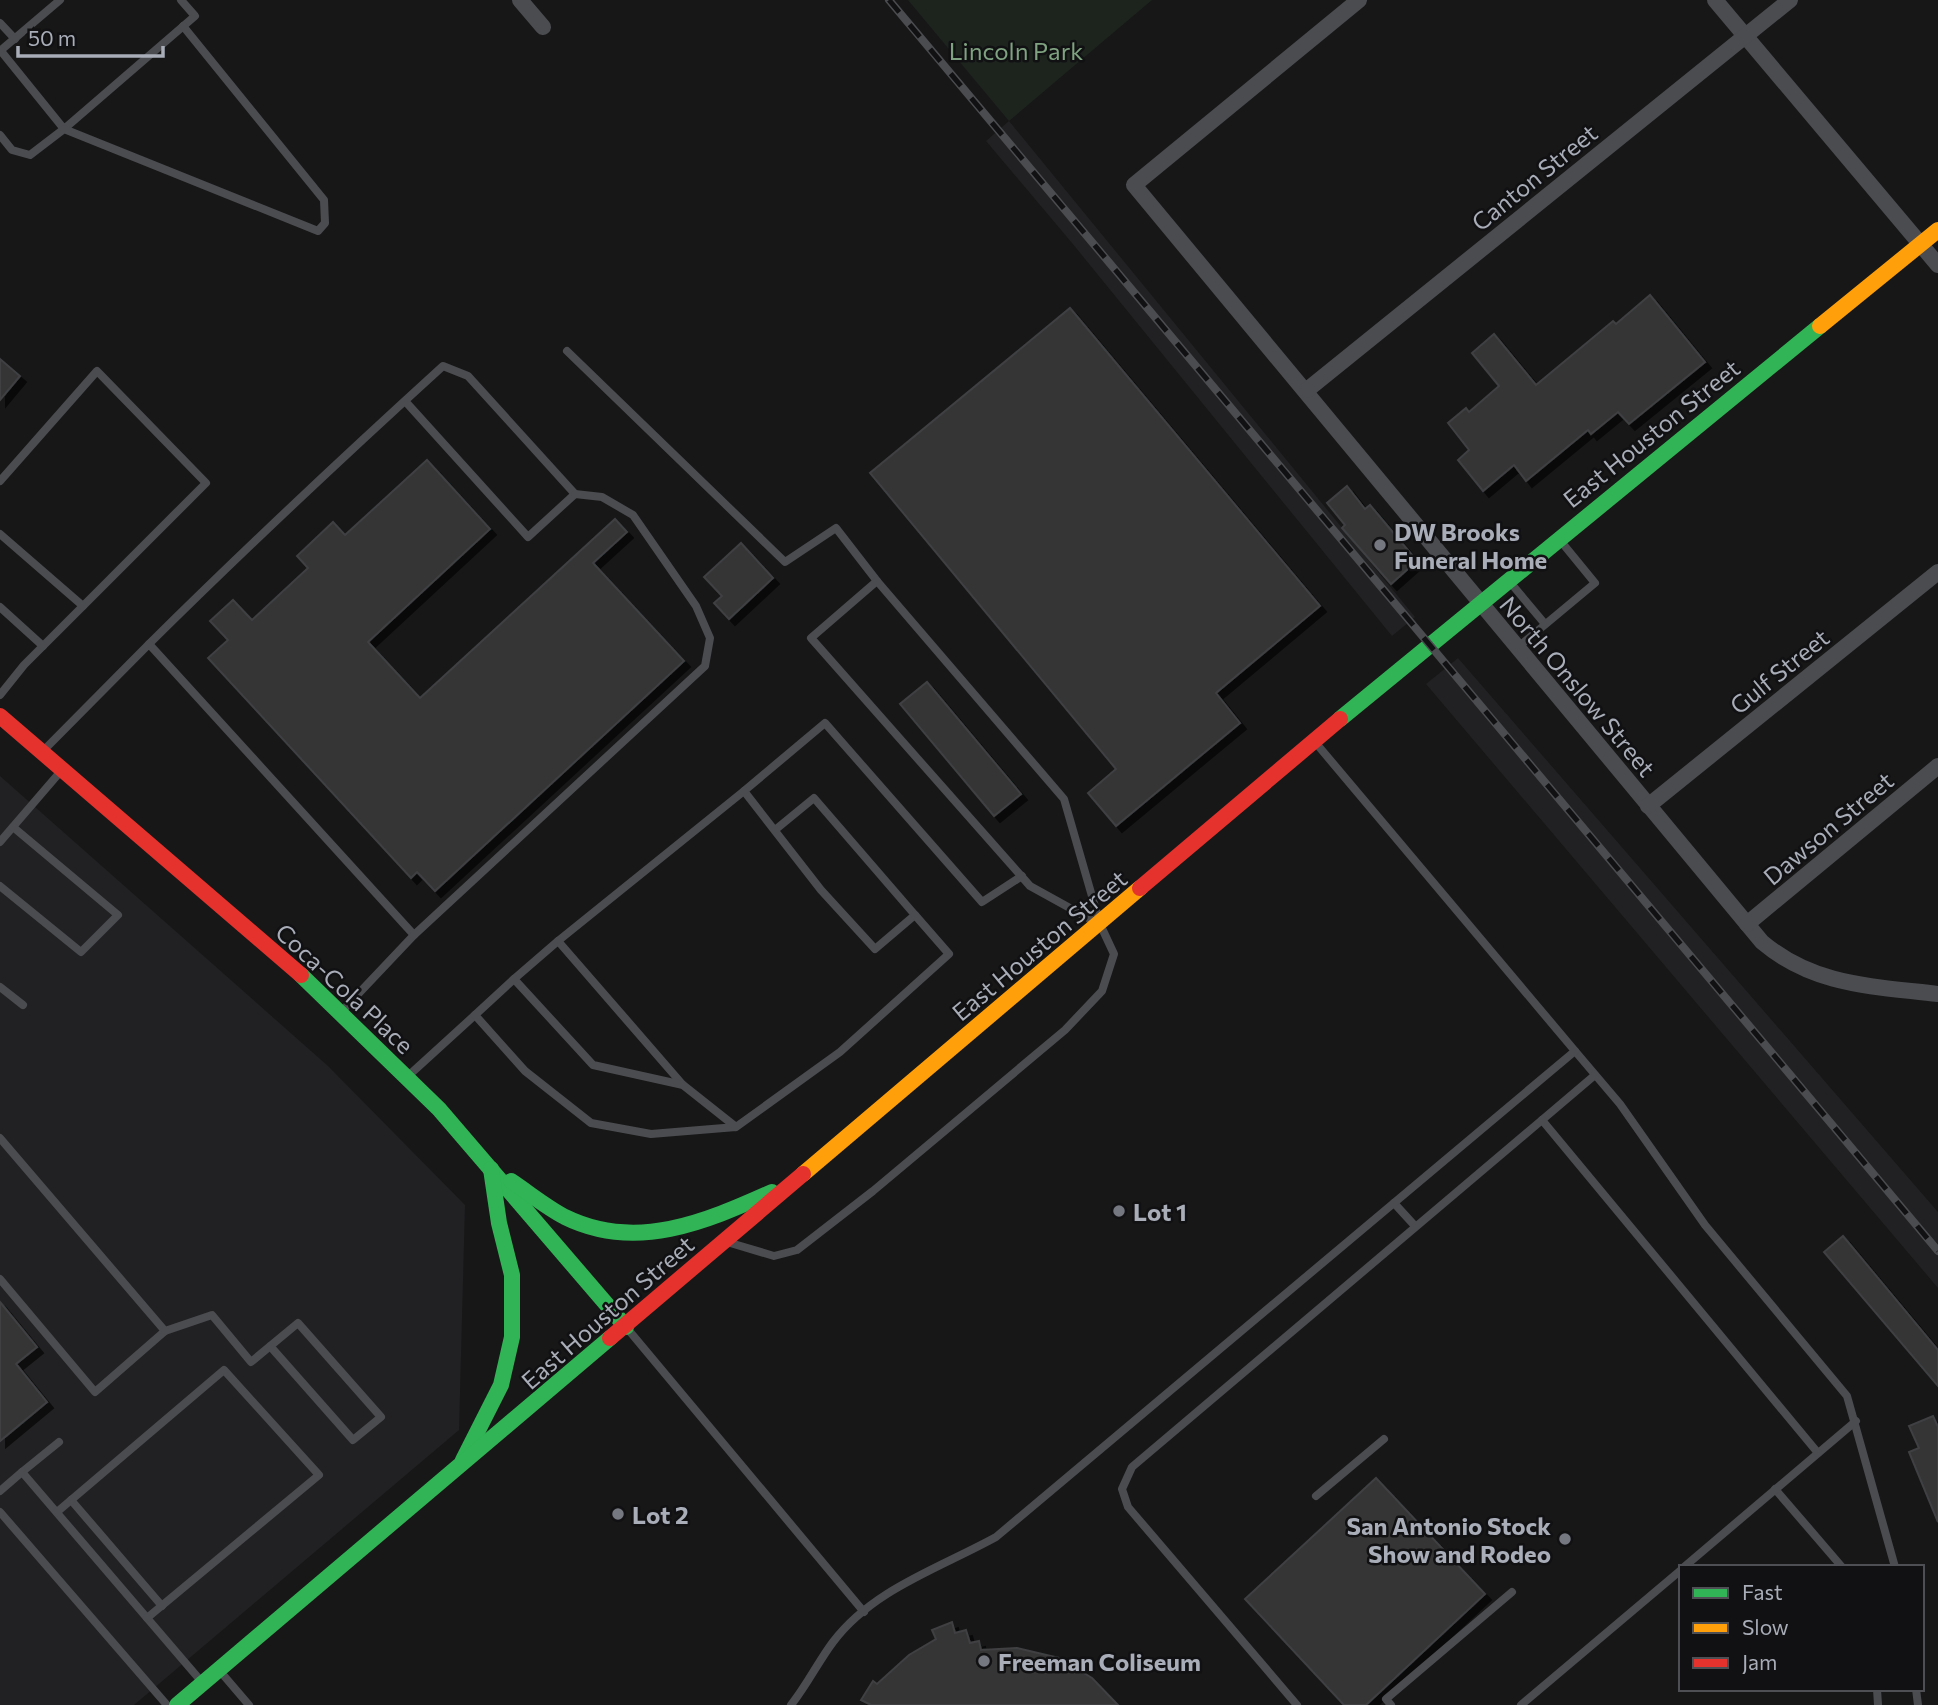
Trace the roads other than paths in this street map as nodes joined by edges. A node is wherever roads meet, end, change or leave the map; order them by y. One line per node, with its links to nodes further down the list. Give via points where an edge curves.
1 (60, 0): 11 (lane)
2 (181, 0): 8 (lane, via 195,16)
3 (520, 0): 9 (street)
4 (1359, 0): 19 (street, North Onslow Street, via 1134,185)
5 (1715, 0): 10 (street)
6 (1790, 0): 10 (street, Canton Street)
7 (0, 23): 11 (lane)
8 (183, 26): 13 (lane); 13 (lane, via 324,200 325,223 318,231)
9 (543, 27)
10 (1745, 36): 16 (street); 19 (street, Canton Street)
11 (15, 40): 12 (lane)
12 (0, 51): 13 (lane)
13 (64, 129): 14 (lane, via 30,155 16,153)
14 (0, 135)
15 (1938, 230): 16 (main road, East Houston Street)
16 (1921, 244): 17 (street); 24 (main road, East Houston Street)
17 (1938, 265)
18 (568, 351): 27 (lane, via 785,562 836,528)
19 (1307, 390): 28 (street, North Onslow Street)
20 (405, 401): 22 (lane, via 443,366 468,376); 22 (lane, via 528,537); 32 (lane, via 278,515)
21 (0, 481): 29 (lane, via 97,371 206,483)
22 (575, 494): 51 (lane, via 602,497 633,515 696,606 710,638 705,666)
23 (0, 534): 29 (lane)
24 (1558, 538): 26 (main road, East Houston Street); 31 (lane, via 1595,583)
25 (1938, 572): 42 (street, Gulf Street)
26 (1508, 579): 28 (main road, East Houston Street); 31 (lane)
27 (877, 582): 46 (lane, via 811,638); 49 (lane, via 1064,799)
28 (1479, 602): 34 (street, North Onslow Street); 37 (main road, East Houston Street)
29 (83, 606): 33 (lane)
30 (0, 607): 33 (lane)
31 (1545, 624): 34 (lane)
32 (149, 644): 38 (lane); 51 (lane)
33 (43, 646): 35 (lane)
34 (1517, 648): 42 (street, North Onslow Street)
35 (0, 695)
36 (0, 716): 38 (main road, Coca-Cola Place)
37 (1315, 742): 49 (main road, East Houston Street); 59 (lane)
38 (42, 752): 40 (main road, Coca-Cola Place)
39 (1938, 766): 50 (street, Dawson Street)
40 (63, 769): 43 (lane); 57 (main road, Coca-Cola Place, via 253,931)
41 (744, 790): 44 (lane); 46 (lane, via 825,723 982,902); 52 (lane)
42 (1648, 806): 50 (street, North Onslow Street)
43 (13, 827): 45 (lane); 47 (lane, via 118,915 81,952)
44 (775, 830): 48 (lane, via 814,798); 48 (lane, via 875,949)
45 (0, 842)
46 (1022, 876): 49 (lane, via 1030,886)
47 (0, 886)
48 (915, 915): 64 (lane, via 949,954 841,1052)
49 (1100, 924): 67 (main road, East Houston Street); 70 (lane, via 1114,954 1102,991 1065,1030 797,1250 774,1256)
50 (1747, 924): 55 (street, North Onslow Street, via 1784,961 1805,972)
51 (414, 935): 57 (lane)
52 (558, 941): 53 (lane); 62 (lane)
53 (514, 979): 58 (lane); 62 (lane, via 593,1065)
54 (0, 987): 56 (lane)
55 (1938, 994)
56 (23, 1005)
57 (340, 1013): 61 (main road, Coca-Cola Place)
58 (475, 1015): 61 (lane); 64 (lane, via 524,1071 592,1123 651,1133)
59 (1575, 1051): 60 (lane); 68 (lane)
60 (1595, 1074): 63 (lane); 75 (lane, via 1705,1225 1847,1396)
61 (407, 1077): 66 (main road, Coca-Cola Place)
62 (683, 1085): 64 (lane)
63 (1542, 1120): 69 (lane); 78 (lane)
64 (737, 1127)
65 (0, 1138): 73 (lane)
66 (491, 1167): 67 (main road, via 566,1217 610,1234 658,1234 705,1222); 72 (main road, Coca-Cola Place); 79 (main road, via 512,1275 512,1337 500,1385)
67 (793, 1182): 70 (main road, East Houston Street)
68 (1394, 1203): 69 (lane); 93 (lane, via 996,1538 902,1584)
69 (1415, 1226): 101 (lane, via 1132,1467 1122,1489 1128,1507)
70 (725, 1241): 72 (main road, East Houston Street)
71 (0, 1279): 73 (lane, via 94,1392)
72 (626, 1327): 79 (main road, East Houston Street); 93 (lane)
73 (165, 1331): 74 (lane, via 212,1315 251,1362)
74 (270, 1346): 74 (lane, via 353,1440 381,1417 298,1323)
75 (1856, 1420): 78 (lane); 89 (lane)
76 (1384, 1439): 83 (lane)
77 (59, 1442): 80 (lane)
78 (1818, 1453): 81 (lane)
79 (459, 1468): 95 (main road, East Houston Street)
80 (22, 1472): 82 (lane); 86 (lane)
81 (1775, 1489): 87 (lane); 88 (lane)
82 (0, 1491)
83 (1316, 1496)
84 (71, 1500): 86 (lane); 92 (lane); 92 (lane, via 224,1370 319,1475)
85 (0, 1512): 97 (lane)
86 (57, 1512): 94 (lane)
87 (1686, 1565)
88 (1840, 1565)
89 (1894, 1565)
90 (1679, 1571): 103 (lane)
91 (1512, 1592): 102 (lane, via 1386,1699)
92 (162, 1606): 94 (lane)
93 (864, 1612): 100 (lane, via 834,1641)
94 (147, 1618): 96 (lane)
95 (219, 1670): 96 (main road, East Houston Street); 99 (lane)
96 (203, 1683): 98 (main road, East Houston Street)
97 (167, 1705)
98 (177, 1705)
99 (248, 1705)
100 (791, 1705)
101 (1297, 1705)
102 (1391, 1705)
103 (1521, 1705)

